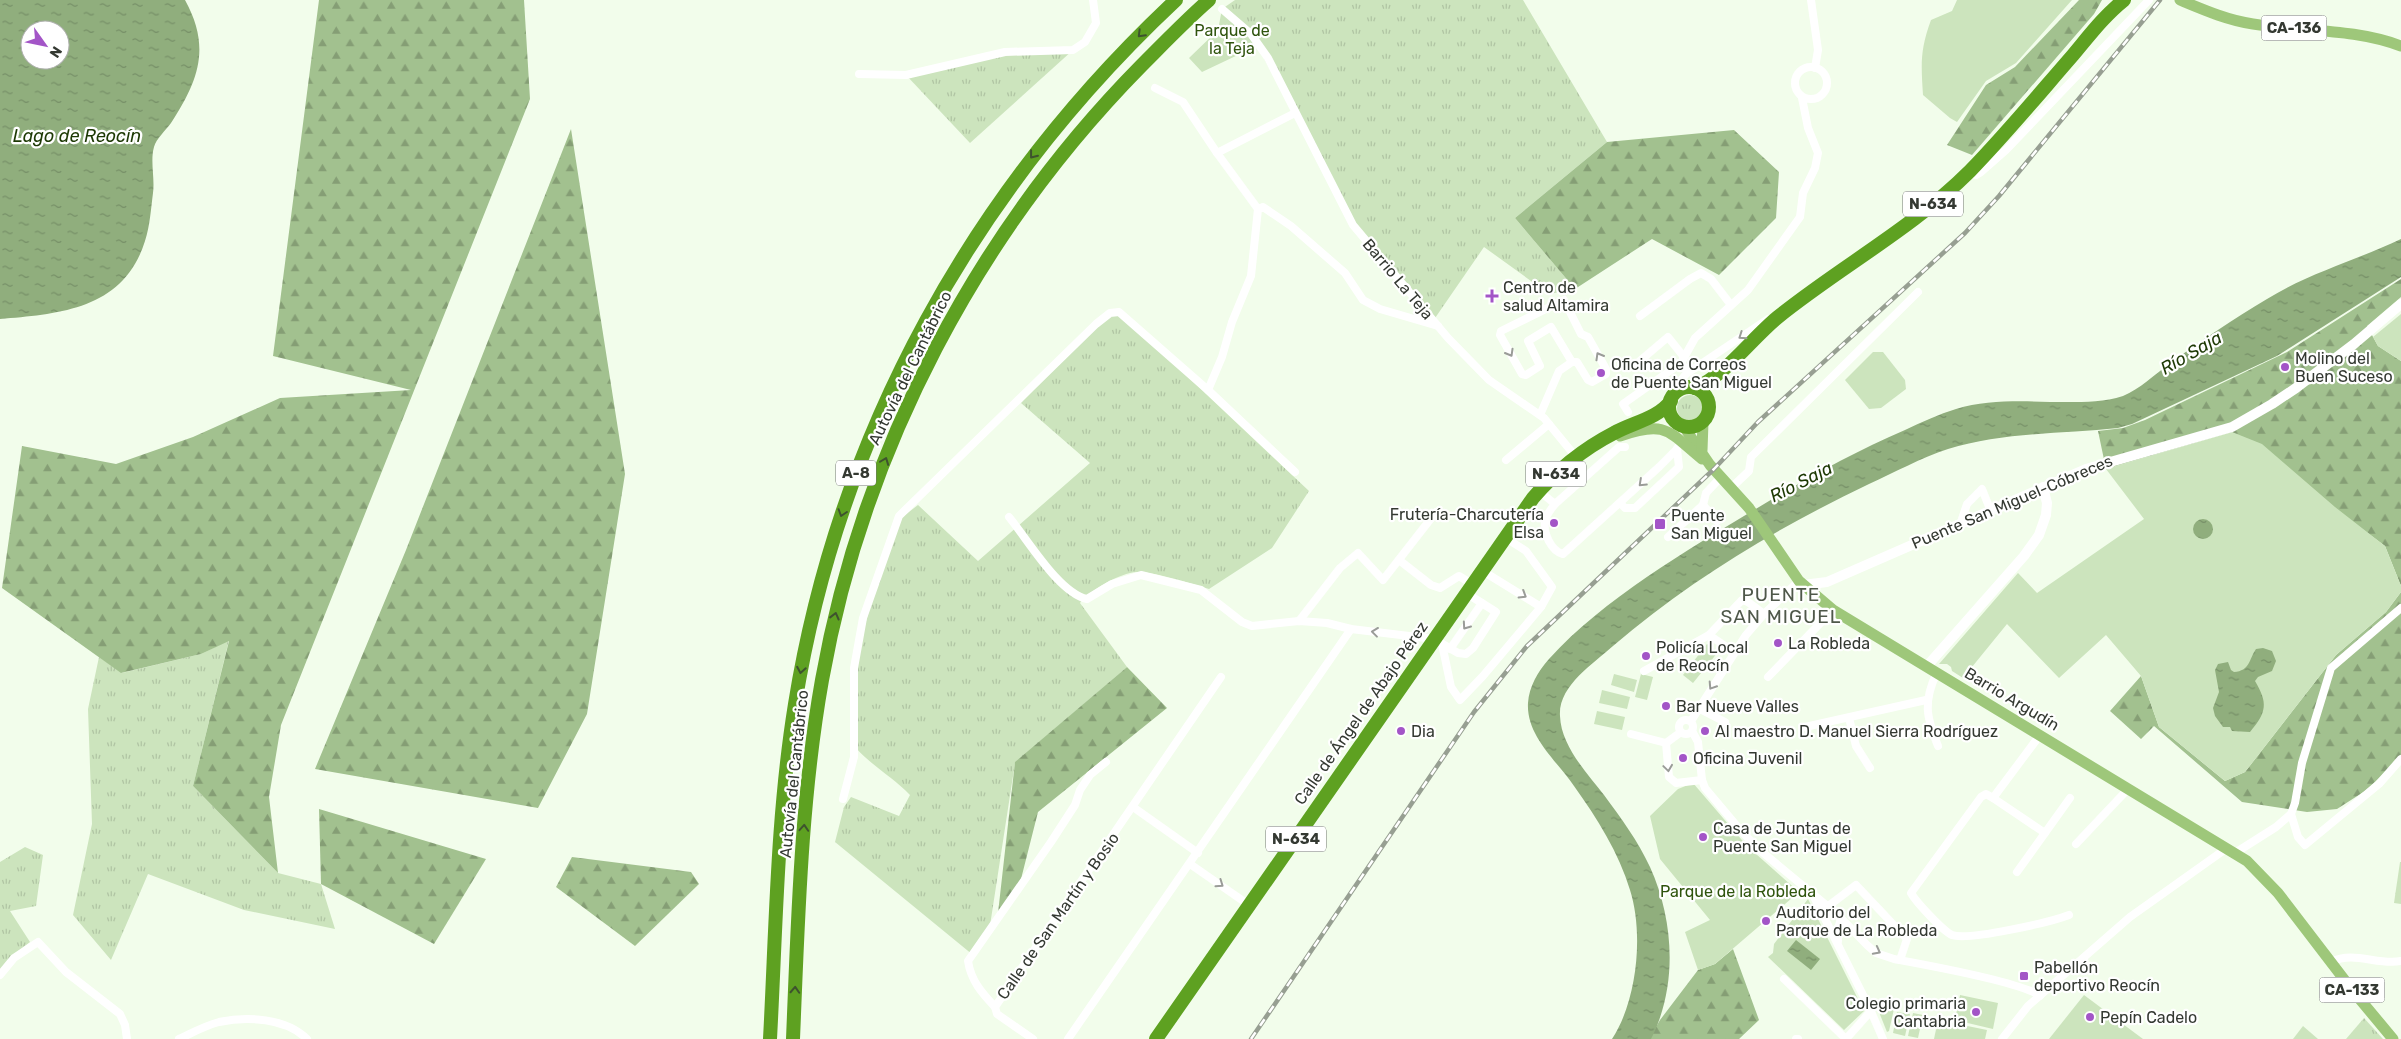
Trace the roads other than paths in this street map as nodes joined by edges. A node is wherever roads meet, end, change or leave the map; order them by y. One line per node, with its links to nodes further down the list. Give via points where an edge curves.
1 (1093, 0): 14 (street, via 1096,23 1085,42 1073,50 1005,52 906,75)
2 (1175, 0): 130 (highway, Autovía del Cantábrico / A-8, one-way to 130, via 1069,111 986,219 926,319 857,470 817,598 795,705 782,818)
3 (1209, 0): 12 (highway, Autovía del Cantábrico / A-8)
4 (1811, 0): 13 (street, via 1818,50)
5 (2113, 0): 10 (highway, N-634)
6 (2124, 0): 10 (highway, N-634)
7 (2149, 0): 19 (street, via 2006,150 1976,175)
8 (2184, 1): 11 (main road, CA-136, via 2216,15 2251,24 2350,33)
9 (1221, 5): 12 (highway, via 1146,67); 17 (street, Barrio La Teja, via 1251,34 1268,58)
10 (2101, 22): 19 (highway, N-634)
11 (2401, 46)
12 (1141, 66): 131 (highway, Autovía del Cantábrico / A-8, one-way to 12, via 803,829 812,737 835,617 871,498 931,358 985,262 1058,158)
13 (1815, 68): 16 (street, via 1804,68 1796,76 1795,86); 16 (street, via 1826,78 1824,92 1812,100)
14 (859, 74)
15 (1155, 88): 18 (street, via 1183,102)
16 (1802, 98): 24 (street, via 1808,128 1818,153 1804,193 1800,217 1748,290)
17 (1295, 113): 18 (street); 26 (street, Barrio La Teja, via 1353,226)
18 (1217, 152): 20 (street)
19 (1969, 172): 22 (highway, N-634, via 1931,206)
20 (1258, 209): 26 (street, via 1263,207 1320,249 1345,273 1363,300 1380,309); 33 (street, via 1251,276)
21 (1918, 292): 50 (street, via 1751,457 1749,471)
22 (1798, 302): 27 (highway, N-634); 31 (street, one-way to 31)
23 (2401, 304): 49 (street, Puente San Miguel-Cóbreces, via 2296,388 2232,426 2107,461)
24 (1731, 305): 25 (street, via 1711,278 1701,274); 28 (street, via 1695,338)
25 (1640, 316)
26 (1438, 326): 37 (street, Barrio La Teja, via 1489,380)
27 (1737, 355): 32 (highway, N-634, via 1712,378); 35 (highway, N-634, via 1716,380)
28 (1683, 360): 30 (street, via 1668,337); 31 (street); 36 (street, via 1622,404)
29 (1572, 362): 29 (street, one-way to 29, via 1576,362 1592,382 1606,374 1564,300 1501,331 1500,336 1522,374 1526,375 1540,366 1528,342 1551,327); 37 (street, via 1559,371)
30 (1635, 365)
31 (1688, 372): 34 (street)
32 (1695, 388): 34 (highway, N-634); 35 (highway)
33 (1208, 390): 47 (street); 102 (street, via 1119,312 1110,312 899,516 863,618 854,668 854,757)
34 (1675, 395): 38 (highway, N-634, via 1660,412); 40 (highway, via 1670,411)
35 (1708, 399): 40 (highway, N-634, via 1709,411)
36 (1628, 412)
37 (1540, 415): 39 (street, Barrio La Teja)
38 (1642, 421): 40 (highway, N-634, via 1661,418); 41 (highway, N-634)
39 (1549, 424): 44 (street, Barrio La Teja); 45 (street)
40 (1685, 430): 41 (main road, N-634, via 1648,428); 43 (main road); 43 (main road, CA-133); 46 (main road, N-634); 52 (street, one-way to 52); 52 (street, via 1679,467 1635,508 1625,508)
41 (1590, 447): 44 (highway, N-634)
42 (1625, 447): 53 (street, via 1619,447)
43 (1702, 452): 46 (main road, CA-133)
44 (1576, 457): 51 (highway, N-634)
45 (1506, 460)
46 (1710, 465): 48 (main road, CA-133)
47 (1295, 472)
48 (1721, 477): 50 (main road, CA-133); 54 (street, via 1706,493)
49 (2043, 487): 55 (street, Puente San Miguel-Cóbreces); 79 (street, via 2047,503 2039,535)
50 (1731, 488): 65 (main road, Barrio Argudín / CA-133, via 1749,508)
51 (1539, 491): 53 (street); 60 (highway, Calle de Ángel de Abajo Pérez / N-634)
52 (1620, 503): 53 (street, via 1563,554 1551,546 1546,529 1546,518)
53 (1555, 504)
54 (1703, 504): 58 (street); 61 (street)
55 (1990, 509): 59 (street, Puente San Miguel-Cóbreces); 59 (street, via 1982,489 1967,504)
56 (1436, 512): 62 (street)
57 (1009, 517): 73 (street, via 1062,585 1076,596 1086,599 1112,584 1141,576 1201,590 1252,626)
58 (1717, 520)
59 (1960, 522): 64 (street, Puente San Miguel-Cóbreces)
60 (1504, 537): 63 (highway, Calle de Ángel de Abajo Pérez / N-634); 69 (street, via 1526,551 1552,587)
61 (1668, 537)
62 (1399, 560): 66 (street, via 1431,585 1440,588 1459,576); 73 (street, via 1383,580 1358,553 1340,568)
63 (1481, 570): 66 (highway, Calle de Ángel de Abajo Pérez / N-634); 69 (street, one-way to 69)
64 (1827, 582): 65 (street, Puente San Miguel-Cóbreces); 67 (street)
65 (1801, 583): 67 (main road, Barrio Argudín / CA-133); 72 (street)
66 (1469, 588): 68 (street); 76 (highway, Calle de Ángel de Abajo Pérez / N-634)
67 (1818, 598): 71 (main road, Barrio Argudín / CA-133)
68 (1482, 603): 77 (street, one-way to 77); 77 (street, via 1496,612 1473,648 1466,654)
69 (1541, 607): 76 (street, via 1460,700 1451,687)
70 (2401, 608): 104 (street, via 2332,668 2302,763)
71 (1833, 610): 79 (main road, Barrio Argudín / CA-133); 81 (street)
72 (1764, 614): 75 (street, via 1742,600); 78 (street)
73 (1299, 621): 74 (street)
74 (1351, 629): 76 (street, one-way to 74); 108 (street)
75 (1709, 635): 78 (street); 80 (street)
76 (1438, 641): 77 (street); 112 (highway, Calle de Ángel de Abajo Pérez / N-634)
77 (1450, 649)
78 (1734, 652): 84 (street, one-way to 84)
79 (1932, 669): 83 (street); 92 (main road, Barrio Argudín / CA-133)
80 (1644, 671)
81 (1768, 676)
82 (1221, 677): 103 (street, Calle de San Martín y Bosio)
83 (1926, 700): 85 (street); 94 (street, via 1930,727)
84 (1698, 708): 86 (street); 87 (street)
85 (1849, 718): 88 (street); 97 (street, via 1856,746)
86 (1691, 721): 89 (street); 90 (street, via 1681,722)
87 (1725, 722)
88 (1805, 727)
89 (1692, 731): 90 (street); 98 (street, via 1698,742)
90 (1682, 732): 93 (street)
91 (1632, 734): 93 (street)
92 (2040, 735): 99 (main road, Barrio Argudín / CA-133); 100 (street)
93 (1666, 743): 98 (street, one-way to 98, via 1667,766 1672,781)
94 (1938, 746)
95 (2401, 759): 104 (street, via 2379,784 2305,846 2298,837)
96 (1106, 762): 123 (street, Calle de San Martín y Bosio, via 1090,775 1056,834 968,961 969,971 980,990)
97 (1870, 768)
98 (1702, 780): 111 (street, via 1714,799 1752,842)
99 (2129, 788): 106 (street); 107 (main road, Barrio Argudín / CA-133)
100 (1993, 798): 105 (street); 114 (street, via 1986,794 1981,797 1911,894 1951,934 1962,936 2003,931)
101 (2070, 798): 105 (street)
102 (843, 799)
103 (1134, 806): 108 (street); 123 (street, Calle de San Martín y Bosio)
104 (2291, 814): 107 (street, via 2276,827)
105 (2045, 833): 110 (street)
106 (2076, 844)
107 (2231, 851): 119 (main road, CA-133, via 2255,867); 122 (street, via 2130,917)
108 (1198, 852): 109 (street)
109 (1190, 864): 112 (street, one-way to 112); 133 (street)
110 (2017, 872)
111 (1814, 896): 113 (street); 116 (street)
112 (1249, 905): 134 (highway, Calle de Ángel de Abajo Pérez / N-634)
113 (1827, 907): 115 (street); 117 (street, via 1856,885 1907,939)
114 (2070, 915)
115 (1841, 918): 116 (street); 117 (street, one-way to 117, via 1876,952)
116 (1838, 943): 124 (street)
117 (1900, 960): 122 (street, via 2012,985)
118 (2401, 961): 119 (street, via 2390,963 2340,958)
119 (2331, 962): 126 (main road, CA-133)
120 (0, 976): 127 (street, via 14,958 38,942 66,972 120,1014)
121 (1784, 979): 135 (street)
122 (2040, 996): 125 (street, via 2028,1006)
123 (995, 1007): 132 (street, via 997,1014)
124 (1871, 1011): 135 (street); 136 (street)
125 (2005, 1037)
126 (2390, 1038)
127 (127, 1039)
128 (179, 1039): 129 (street, via 220,1022 246,1021 281,1023 299,1031)
129 (307, 1039)
130 (770, 1039)
131 (793, 1039)
132 (1033, 1039)
133 (1068, 1039)
134 (1156, 1039)
135 (1846, 1039)
136 (1883, 1039)

